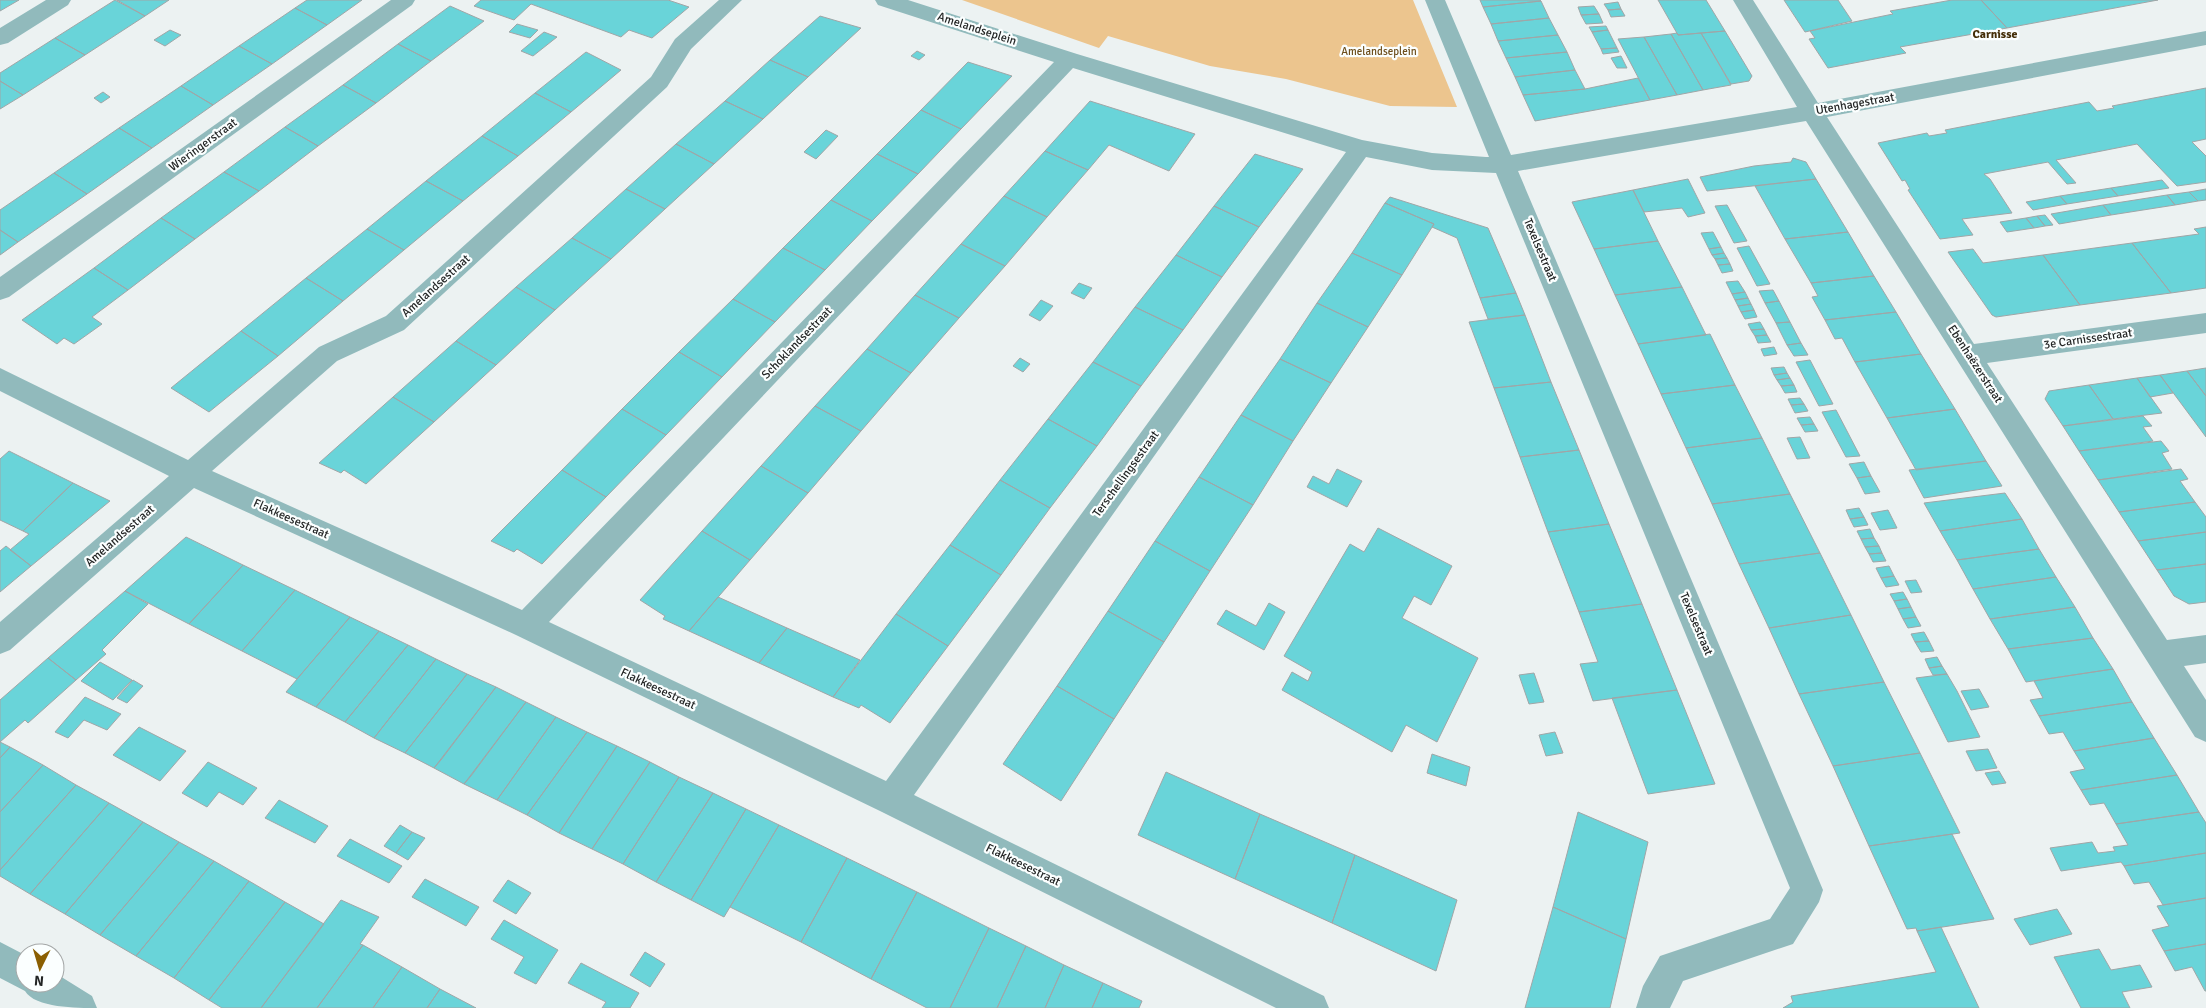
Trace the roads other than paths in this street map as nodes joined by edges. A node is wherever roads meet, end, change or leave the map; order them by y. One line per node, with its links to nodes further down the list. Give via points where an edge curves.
1 (62, 0): 7 (street)
2 (405, 0): 13 (street, Wieringerstraat)
3 (732, 0): 17 (street, Amelandsestraat, via 683,44 659,82 395,323 328,354)
4 (885, 0): 9 (street, Amelandseplein)
5 (1435, 0): 12 (street)
6 (1743, 0): 10 (street, Ebenhaëzerstraat)
7 (0, 38)
8 (2206, 38): 10 (street, Utenhagestraat)
9 (1069, 59): 11 (street, Amelandseplein); 18 (street, Schoklandsestraat)
10 (1812, 112): 12 (street, Utenhagestraat); 15 (street, Ebenhaëzerstraat)
11 (1362, 148): 12 (street, Amelandseplein, via 1434,163); 23 (street, Terschellingsestraat)
12 (1504, 165): 29 (street, Texelsestraat, via 1807,890 1781,932 1672,968)
13 (0, 290)
14 (2206, 323): 15 (street, 3e Carnissestraat)
15 (1970, 355): 21 (street, Ebenhaëzerstraat)
16 (0, 380): 17 (street, Flakkeesestraat)
17 (192, 474): 18 (street, Flakkeesestraat); 19 (street, Amelandsestraat)
18 (526, 626): 23 (street, Flakkeesestraat)
19 (0, 640)
20 (2206, 649): 21 (street)
21 (2160, 655): 22 (street, Ebenhaëzerstraat)
22 (2206, 727)
23 (890, 800): 28 (street, Flakkeesestraat)
24 (0, 959): 25 (street)
25 (15, 968)
26 (55, 993): 27 (street)
27 (80, 1008)
28 (1312, 1008)
29 (1653, 1008)

